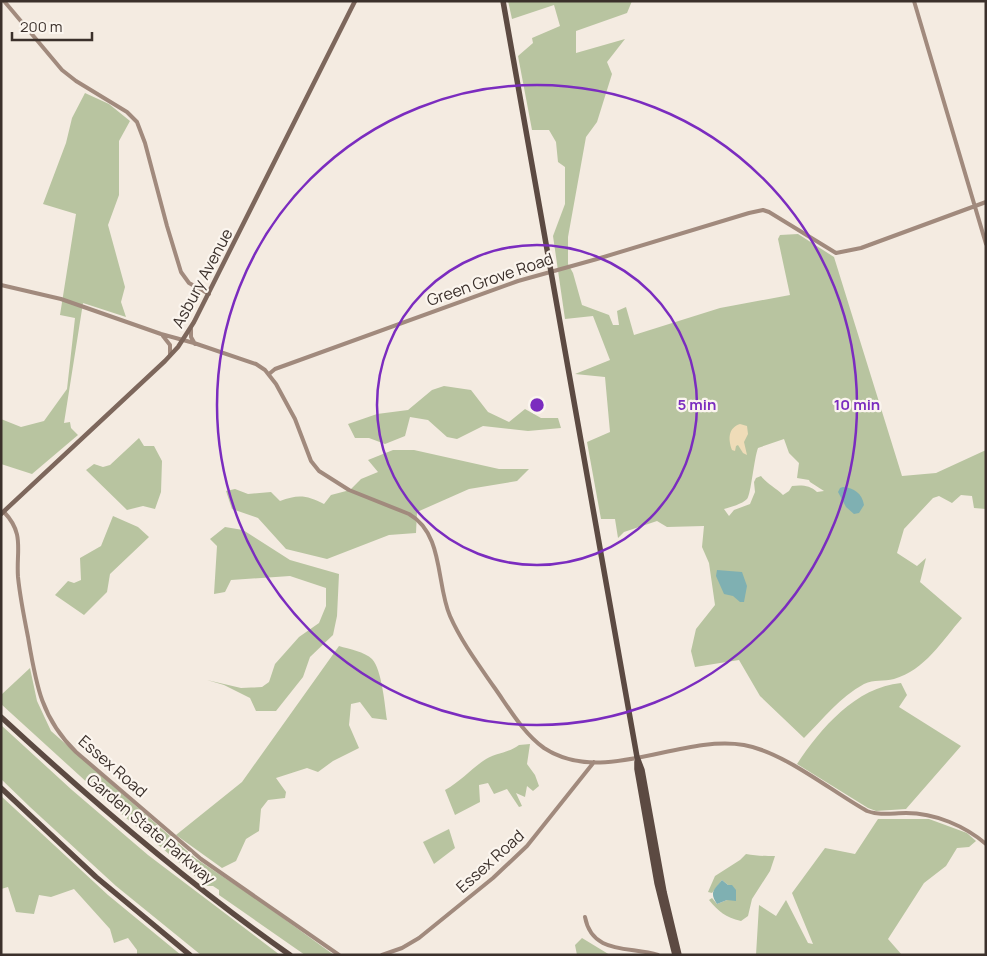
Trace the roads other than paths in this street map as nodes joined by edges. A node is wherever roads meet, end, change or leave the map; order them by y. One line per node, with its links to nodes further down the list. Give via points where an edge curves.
1 (4, 1): 10 (street, via 62,70 127,112 137,122 181,272 187,282)
2 (355, 1): 10 (main road, Asbury Avenue)
3 (503, 1): 8 (highway)
4 (914, 1): 6 (street)
5 (986, 202): 6 (street, Green Grove Road)
6 (974, 206): 7 (street); 8 (street, Green Grove Road, via 861,248 836,253 775,215 760,211)
7 (986, 244)
8 (551, 271): 16 (street, Green Grove Road, via 275,368); 19 (highway)
9 (1, 285): 12 (street, via 61,299)
10 (209, 294): 11 (main road, Asbury Avenue)
11 (190, 329): 13 (main road, Asbury Avenue); 14 (street)
12 (161, 334): 13 (street); 15 (street, via 170,345)
13 (183, 341): 14 (street); 15 (main road, Asbury Avenue)
14 (196, 344): 16 (street, via 252,363)
15 (170, 355): 17 (main road, Asbury Avenue)
16 (269, 374): 20 (street, via 293,414 310,458 319,471 349,490 415,517 426,530 434,548 446,606 454,624 476,661 524,727 538,743 561,757)
17 (2, 513): 27 (street, Essex Road, via 13,523 18,536 20,591 38,689 45,711 60,734 76,752 196,855)
18 (1, 717): 26 (highway, Garden State Parkway, via 155,853)
19 (637, 757): 20 (street); 22 (street, via 702,746 745,745 778,757 867,811 927,814 969,831); 24 (highway, via 655,874); 30 (highway)
20 (594, 762): 28 (street, Essex Road, via 527,846 489,881 419,938)
21 (1, 788): 25 (highway, via 96,877)
22 (986, 844)
23 (584, 917): 29 (street, via 590,932 603,944)
24 (674, 953)
25 (190, 955)
26 (290, 955)
27 (339, 955)
28 (382, 955)
29 (658, 955)
30 (679, 955)

